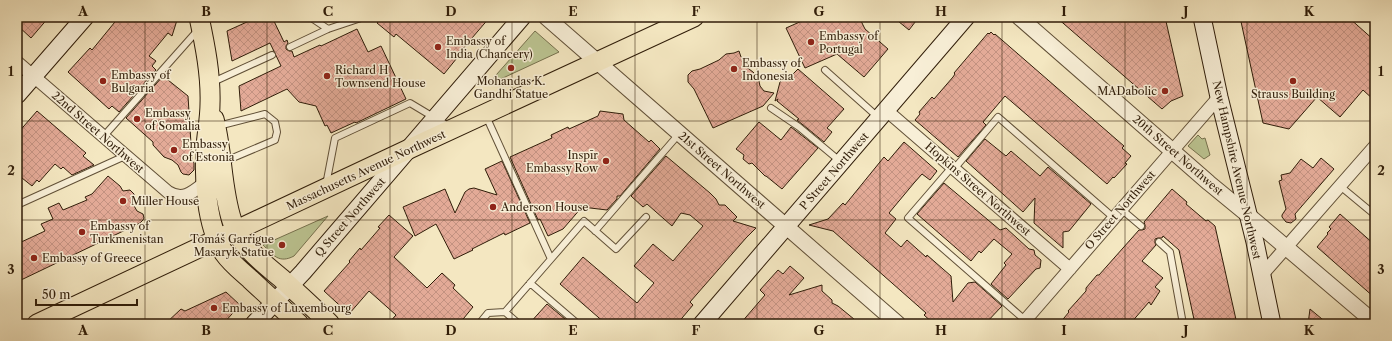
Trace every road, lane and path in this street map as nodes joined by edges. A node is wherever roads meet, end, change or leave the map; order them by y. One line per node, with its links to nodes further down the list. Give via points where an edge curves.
1 (85, 17): 17 (main road)
2 (310, 17): 11 (lane)
3 (364, 17): 11 (lane)
4 (522, 17): 25 (main road, Q Street Northwest)
5 (546, 17): 15 (street, 21st Street Northwest)
6 (694, 17): 15 (main road, Massachusetts Avenue Northwest)
7 (966, 17): 24 (main road, P Street Northwest)
8 (1019, 17): 32 (street, 20th Street Northwest)
9 (1202, 17): 20 (main road, New Hampshire Avenue Northwest)
10 (200, 22): 18 (main road); 29 (lane)
11 (328, 29): 12 (lane)
12 (290, 47)
13 (272, 55): 18 (lane)
14 (17, 62): 17 (street, 22nd Street Northwest)
15 (598, 62): 23 (main road, Massachusetts Avenue Northwest); 28 (street, 21st Street Northwest)
16 (825, 70): 24 (lane)
17 (33, 76): 19 (main road); 29 (street, 22nd Street Northwest)
18 (210, 83): 21 (main road)
19 (17, 95)
20 (1219, 96): 32 (street, O Street Northwest); 44 (main road, New Hampshire Avenue Northwest)
21 (210, 104): 26 (main road); 37 (main road, via 206,148)
22 (771, 108): 35 (lane)
23 (486, 114): 27 (main road, Massachusetts Avenue Northwest); 54 (lane)
24 (883, 114): 35 (main road, P Street Northwest); 36 (street, Hopkins Street Northwest)
25 (436, 118): 27 (lane); 31 (main road, Q Street Northwest); 39 (lane, via 410,103 335,138)
26 (216, 127): 34 (main road); 34 (lane, via 265,114 275,122 277,132 275,140)
27 (453, 129): 31 (main road, Massachusetts Avenue Northwest)
28 (680, 134): 47 (street, 21st Street Northwest); 49 (lane)
29 (103, 137): 33 (street, 22nd Street Northwest)
30 (1375, 146): 38 (street)
31 (409, 149): 39 (main road, Massachusetts Avenue Northwest); 58 (main road, Q Street Northwest, via 304,272)
32 (1172, 150): 43 (street, O Street Northwest); 44 (street, 20th Street Northwest)
33 (125, 156): 40 (street, 22nd Street Northwest, via 171,194); 42 (lane)
34 (222, 162): 50 (main road, via 227,202)
35 (842, 162): 47 (main road, P Street Northwest)
36 (953, 168): 43 (lane, via 998,117); 55 (street, Hopkins Street Northwest); 61 (lane, via 908,218)
37 (207, 181): 40 (street, via 190,195); 41 (main road)
38 (1340, 186): 45 (lane); 53 (street)
39 (326, 190): 50 (main road, Massachusetts Avenue Northwest)
40 (182, 196): 41 (street, 22nd Street Northwest, via 190,201)
41 (208, 203): 51 (main road)
42 (17, 205)
43 (1118, 213): 48 (lane); 55 (street, O Street Northwest)
44 (1248, 215): 53 (street, 20th Street Northwest); 56 (main road, New Hampshire Avenue Northwest)
45 (1375, 215)
46 (646, 217): 49 (lane, via 616,249)
47 (786, 226): 70 (main road, P Street Northwest); 71 (street, 21st Street Northwest)
48 (1141, 226)
49 (595, 230): 54 (lane, via 584,221)
50 (236, 231): 51 (main road, Massachusetts Avenue Northwest); 58 (main road, via 251,252)
51 (217, 240): 59 (main road, via 231,262); 63 (main road, Massachusetts Avenue Northwest)
52 (1158, 242): 72 (lane, via 1170,252)
53 (1286, 247): 56 (street); 62 (street, 20th Street Northwest)
54 (551, 259): 57 (lane)
55 (1070, 269): 61 (street, O Street Northwest)
56 (1261, 276): 73 (main road, New Hampshire Avenue Northwest)
57 (530, 283): 60 (lane); 69 (lane)
58 (289, 286): 59 (main road, Q Street Northwest); 66 (main road)
59 (274, 302): 64 (main road, Q Street Northwest); 65 (main road)
60 (505, 312): 67 (lane, via 488,313); 68 (lane)
61 (1024, 322)
62 (1375, 323)
63 (37, 324)
64 (254, 324)
65 (299, 324)
66 (330, 324)
67 (478, 324)
68 (519, 324)
69 (578, 324)
70 (702, 324)
71 (898, 324)
72 (1183, 324)
73 (1272, 324)

